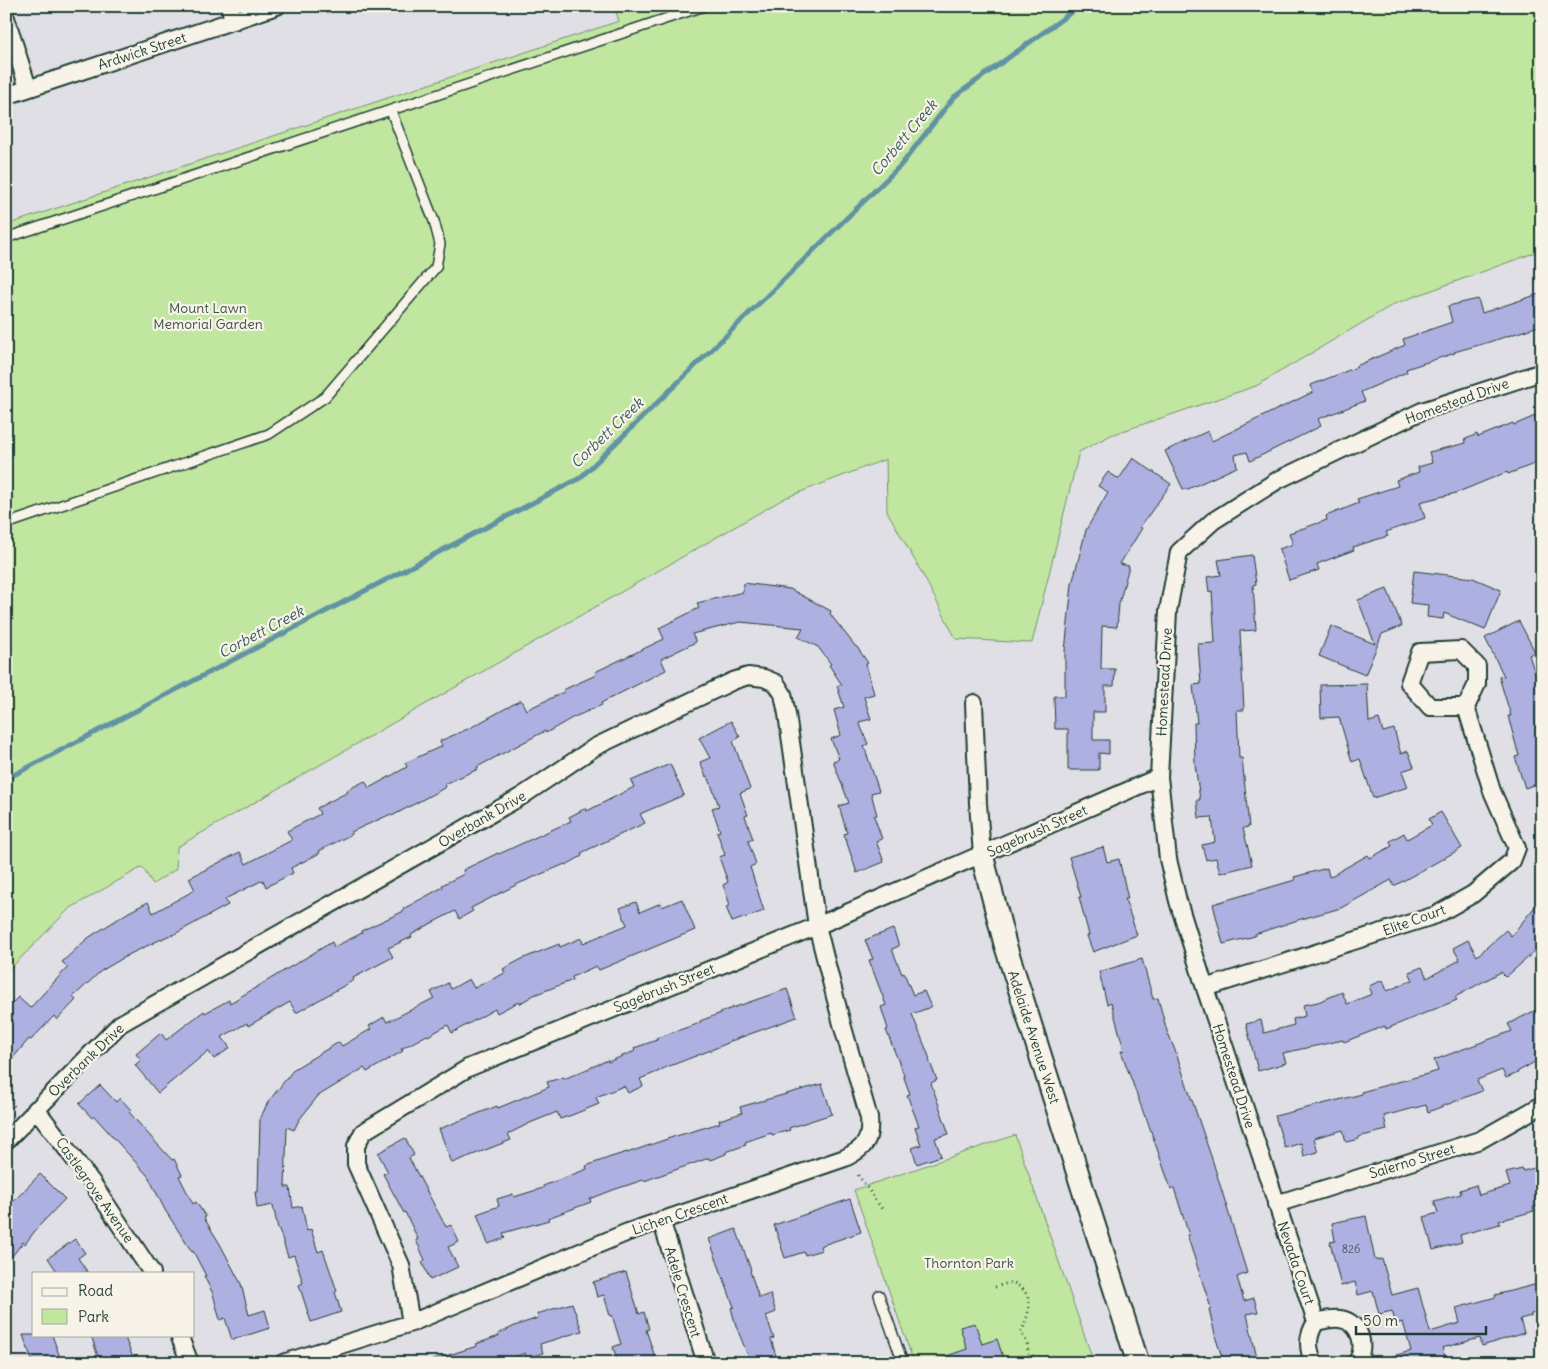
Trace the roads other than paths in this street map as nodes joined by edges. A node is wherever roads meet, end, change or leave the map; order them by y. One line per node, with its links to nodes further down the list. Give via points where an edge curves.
1 (277, 6): 3 (street, Ardwick Street)
2 (704, 6): 7 (lane)
3 (231, 14): 5 (street, Ardwick Street)
4 (6, 18): 5 (street)
5 (28, 88): 6 (street, Ardwick Street)
6 (6, 96)
7 (391, 111): 8 (lane); 10 (lane, via 436,228 440,244 436,267 325,396 269,434)
8 (6, 238)
9 (1542, 372): 13 (street, Homestead Drive, via 1422,411 1278,480 1213,521 1179,552 1168,611)
10 (6, 524)
11 (974, 704): 14 (street, Adelaide Avenue West)
12 (1466, 707): 12 (street, via 1477,684 1477,666 1461,650 1420,652 1410,683 1430,707); 16 (street, Elite Court, via 1492,791 1517,848 1512,861 1473,894 1436,915)
13 (1159, 777): 14 (street, Sagebrush Street); 16 (street, Homestead Drive, via 1168,859)
14 (982, 855): 15 (street, Sagebrush Street); 31 (street, Adelaide Avenue West, via 1005,944)
15 (817, 926): 18 (street, Overbank Drive, via 783,694 776,683 748,676 595,747 522,796 120,1024); 21 (street, Lichen Crescent, via 870,1118 871,1132 866,1143 845,1158); 25 (street, Sagebrush Street, via 468,1068 364,1132 356,1146 356,1164 401,1265)
16 (1205, 988): 20 (street, Homestead Drive)
17 (1542, 1105): 20 (street, Salerno Street, via 1480,1140)
18 (36, 1109): 19 (street, Overbank Drive); 22 (street, Castlegrove Avenue, via 91,1181)
19 (6, 1141)
20 (1276, 1204): 24 (street, Nevada Court)
21 (661, 1220): 25 (street, Lichen Crescent); 29 (street, Adele Crescent)
22 (151, 1272)
23 (879, 1295): 30 (lane)
24 (1316, 1322): 32 (street, Nevada Court, via 1308,1343); 33 (street, Nevada Court, via 1342,1319 1353,1325 1362,1341)
25 (411, 1323): 28 (street, Lichen Crescent)
26 (179, 1336): 27 (street)
27 (190, 1363)
28 (283, 1363)
29 (706, 1363)
30 (903, 1363)
31 (1138, 1363)
32 (1314, 1363)
33 (1356, 1363)

